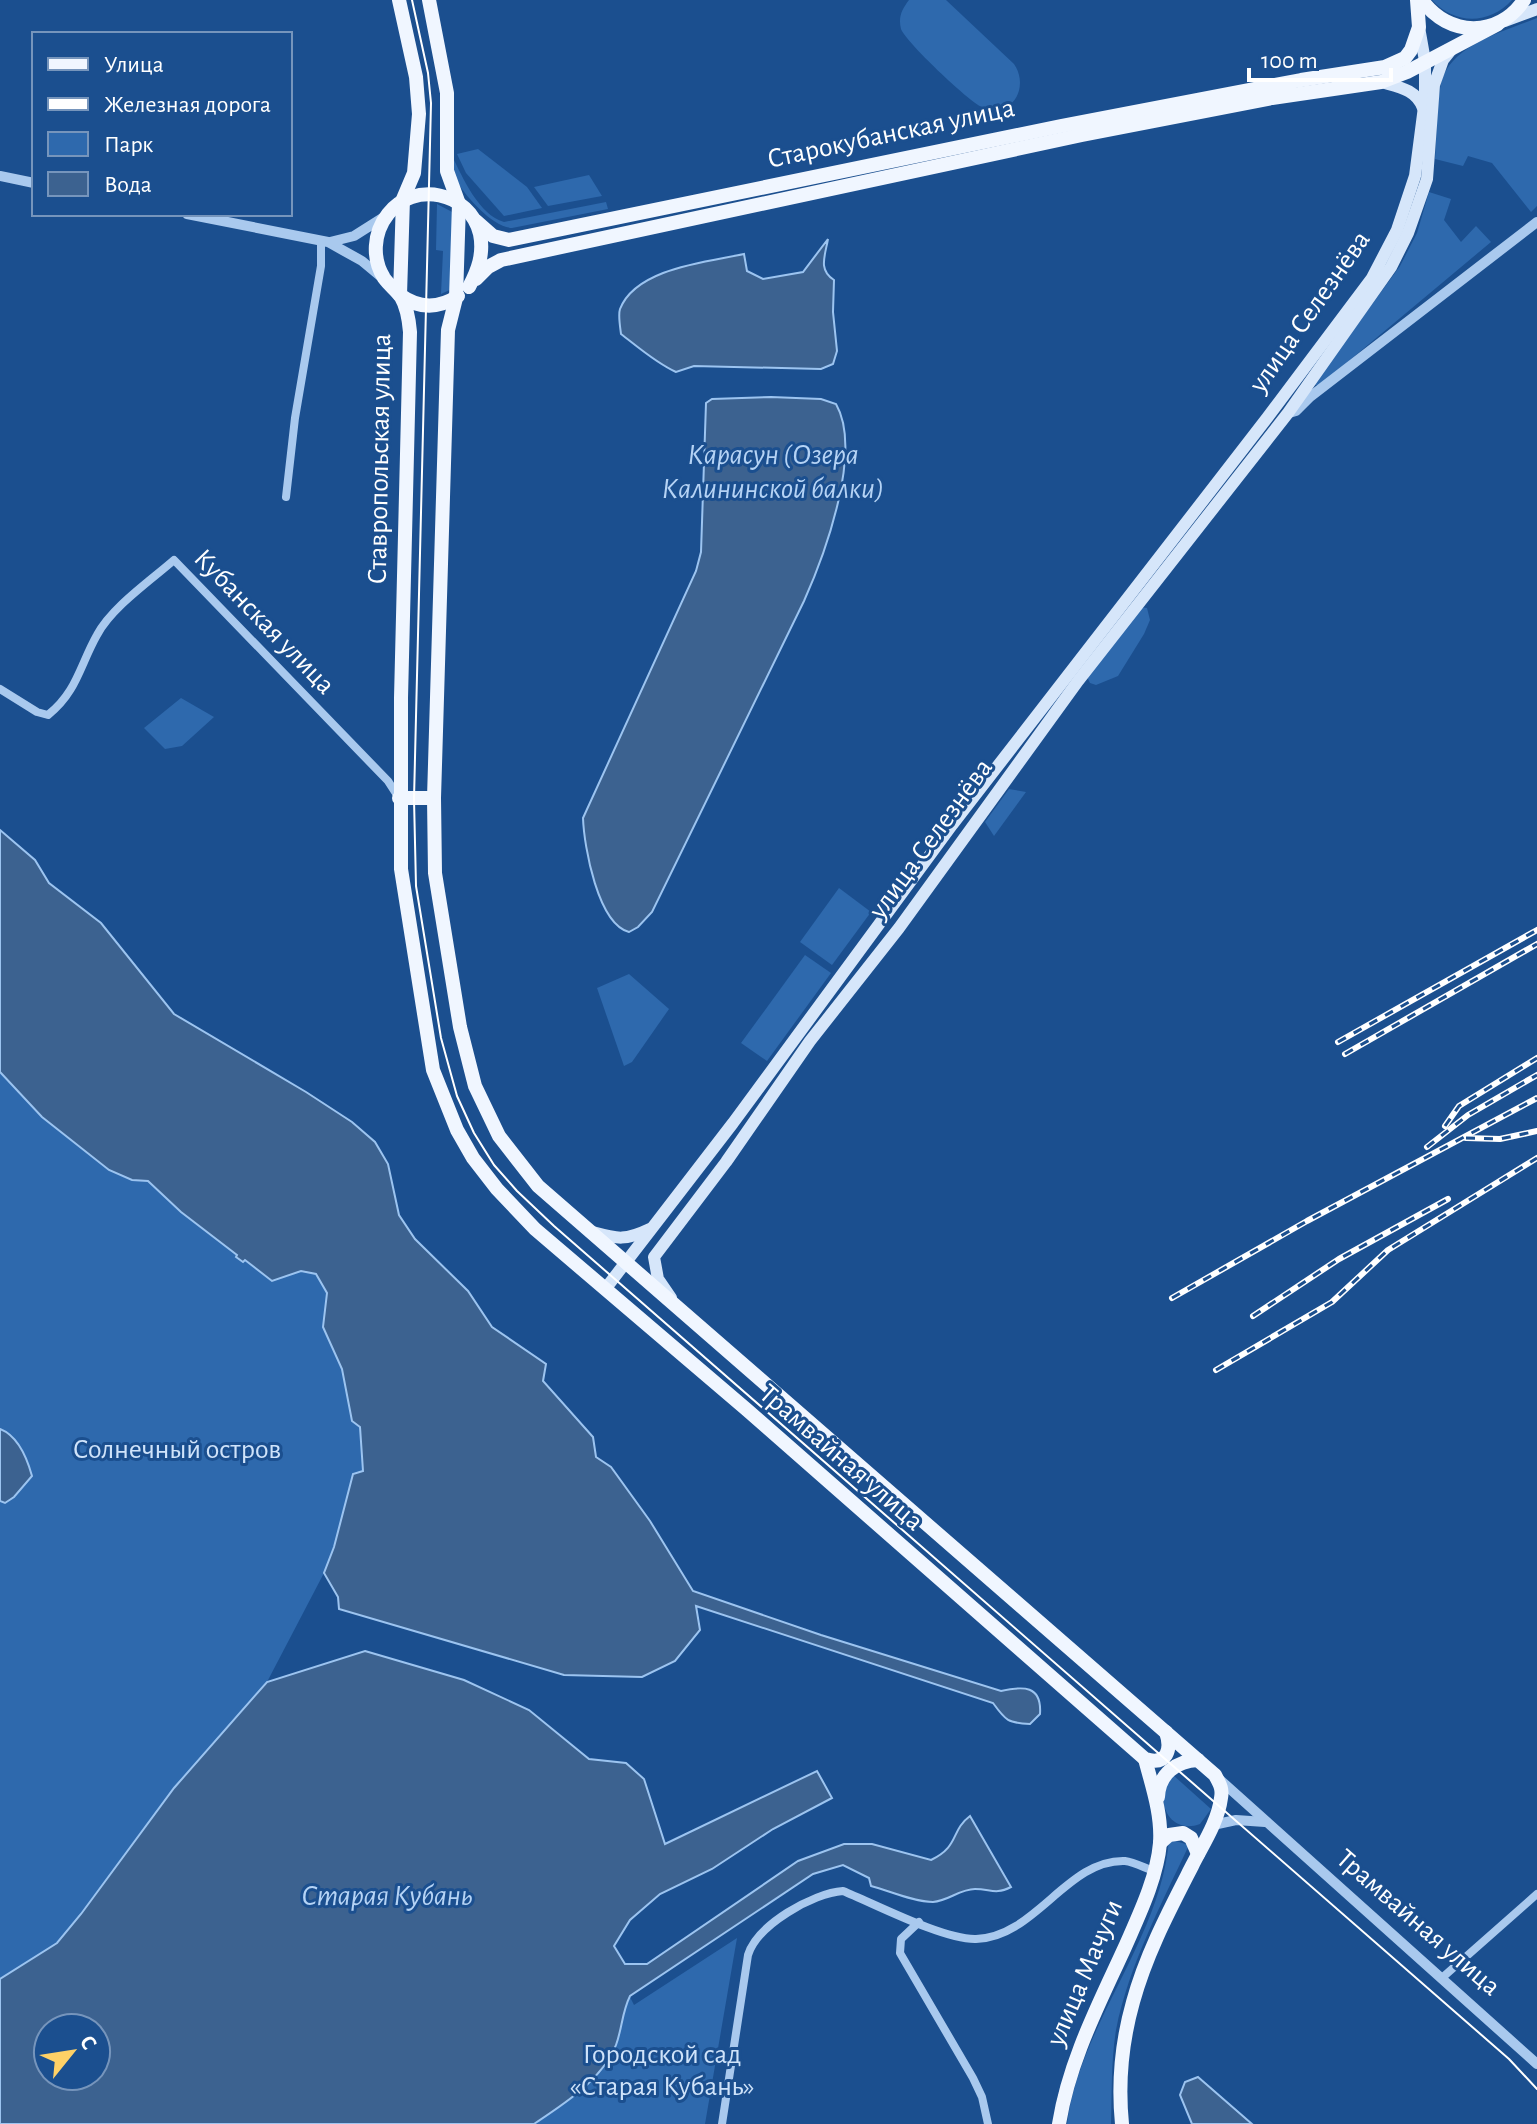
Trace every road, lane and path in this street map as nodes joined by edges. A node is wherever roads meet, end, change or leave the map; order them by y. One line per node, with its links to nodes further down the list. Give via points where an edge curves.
1 (399, 0): 14 (main road, via 419,114 414,173)
2 (429, 0): 15 (main road, via 447,93 447,171)
3 (1420, 0): 6 (main road, via 1437,17 1458,27); 7 (main road, улица Селезнёва)
4 (1524, 0): 6 (main road)
5 (1537, 9): 6 (main road, Старокубанская улица)
6 (1498, 24): 8 (main road, Старокубанская улица)
7 (1419, 27): 9 (main road, улица Селезнёва); 15 (main road, Старокубанская улица, via 1405,58 1385,67 1061,126 523,237 498,239)
8 (1453, 47): 9 (main road, Старокубанская улица); 24 (main road, улица Селезнёва, via 1434,85 1427,179 1408,233)
9 (1425, 61): 10 (main road, Старокубанская улица); 11 (main road, улица Селезнёва)
10 (1381, 82): 11 (main road, via 1409,91); 21 (main road, Старокубанская улица, via 1082,135 501,260)
11 (1424, 111): 26 (main road, улица Селезнёва, via 1415,176 1392,243 1360,295)
12 (0, 176): 13 (street)
13 (32, 183)
14 (403, 199): 15 (main road, via 434,193); 16 (main road); 22 (main road)
15 (459, 204): 21 (main road, via 480,235 480,264); 23 (main road)
16 (387, 215): 19 (street, via 354,236); 20 (main road, via 375,253)
17 (197, 216): 19 (street)
18 (1537, 222): 24 (street, улица Селезнёва)
19 (324, 242): 20 (street, via 362,261); 27 (street)
20 (386, 281): 22 (main road, Ставропольская улица)
21 (469, 287): 23 (main road, Старокубанская улица)
22 (400, 295): 23 (main road, via 430,307); 29 (main road, Ставропольская улица, via 410,332)
23 (456, 298): 30 (main road, via 447,346)
24 (1316, 384): 25 (main road, улица Селезнёва)
25 (1288, 413): 26 (street, улица Селезнёва); 36 (main road, улица Селезнёва, via 1078,681 654,1257 658,1279)
26 (1267, 418): 32 (main road, улица Селезнёва, via 933,849)
27 (286, 497)
28 (0, 689): 29 (street, Кубанская улица, via 48,715 63,703 108,619 174,560)
29 (399, 798): 30 (main road); 31 (main road, Ставропольская улица, via 404,896 433,1070)
30 (434, 798): 33 (main road, Трамвайная улица, via 435,873 475,1086 499,1136 538,1186)
31 (473, 1158): 35 (main road, Трамвайная улица, via 516,1210)
32 (653, 1228): 33 (main road, via 629,1239); 34 (main road, улица Селезнёва)
33 (590, 1232): 34 (main road, Трамвайная улица)
34 (626, 1262): 35 (main road, улица Селезнёва); 36 (main road, Трамвайная улица)
35 (606, 1288): 38 (main road, Трамвайная улица)
36 (675, 1304): 37 (main road, Трамвайная улица)
37 (1165, 1732): 38 (main road, via 1167,1753 1153,1762); 39 (main road, Трамвайная улица)
38 (1145, 1759): 41 (main road, улица Мачуги)
39 (1198, 1760): 40 (main road, Трамвайная улица); 41 (main road, via 1167,1772)
40 (1215, 1775): 42 (street, Трамвайная улица); 43 (main road, улица Мачуги, via 1222,1795)
41 (1157, 1805): 44 (main road, улица Мачуги)
42 (1265, 1822): 43 (street); 49 (street, Трамвайная улица)
43 (1213, 1825): 45 (main road, улица Мачуги)
44 (1160, 1843): 45 (main road, via 1183,1833); 46 (main road, улица Мачуги)
45 (1198, 1854): 54 (main road, улица Мачуги, via 1133,2000 1123,2048)
46 (1154, 1871): 48 (street, via 1126,1861 1106,1864 1081,1875 998,1937 950,1936); 53 (main road, улица Мачуги, via 1081,2044)
47 (1537, 1894): 49 (street)
48 (919, 1922): 51 (street, via 843,1891 829,1892 778,1919 752,1941); 52 (street, via 901,1939 900,1953 973,2078)
49 (1443, 1977): 50 (street, Трамвайная улица)
50 (1537, 2064)
51 (722, 2124)
52 (988, 2124)
53 (1059, 2124)
54 (1122, 2124)

